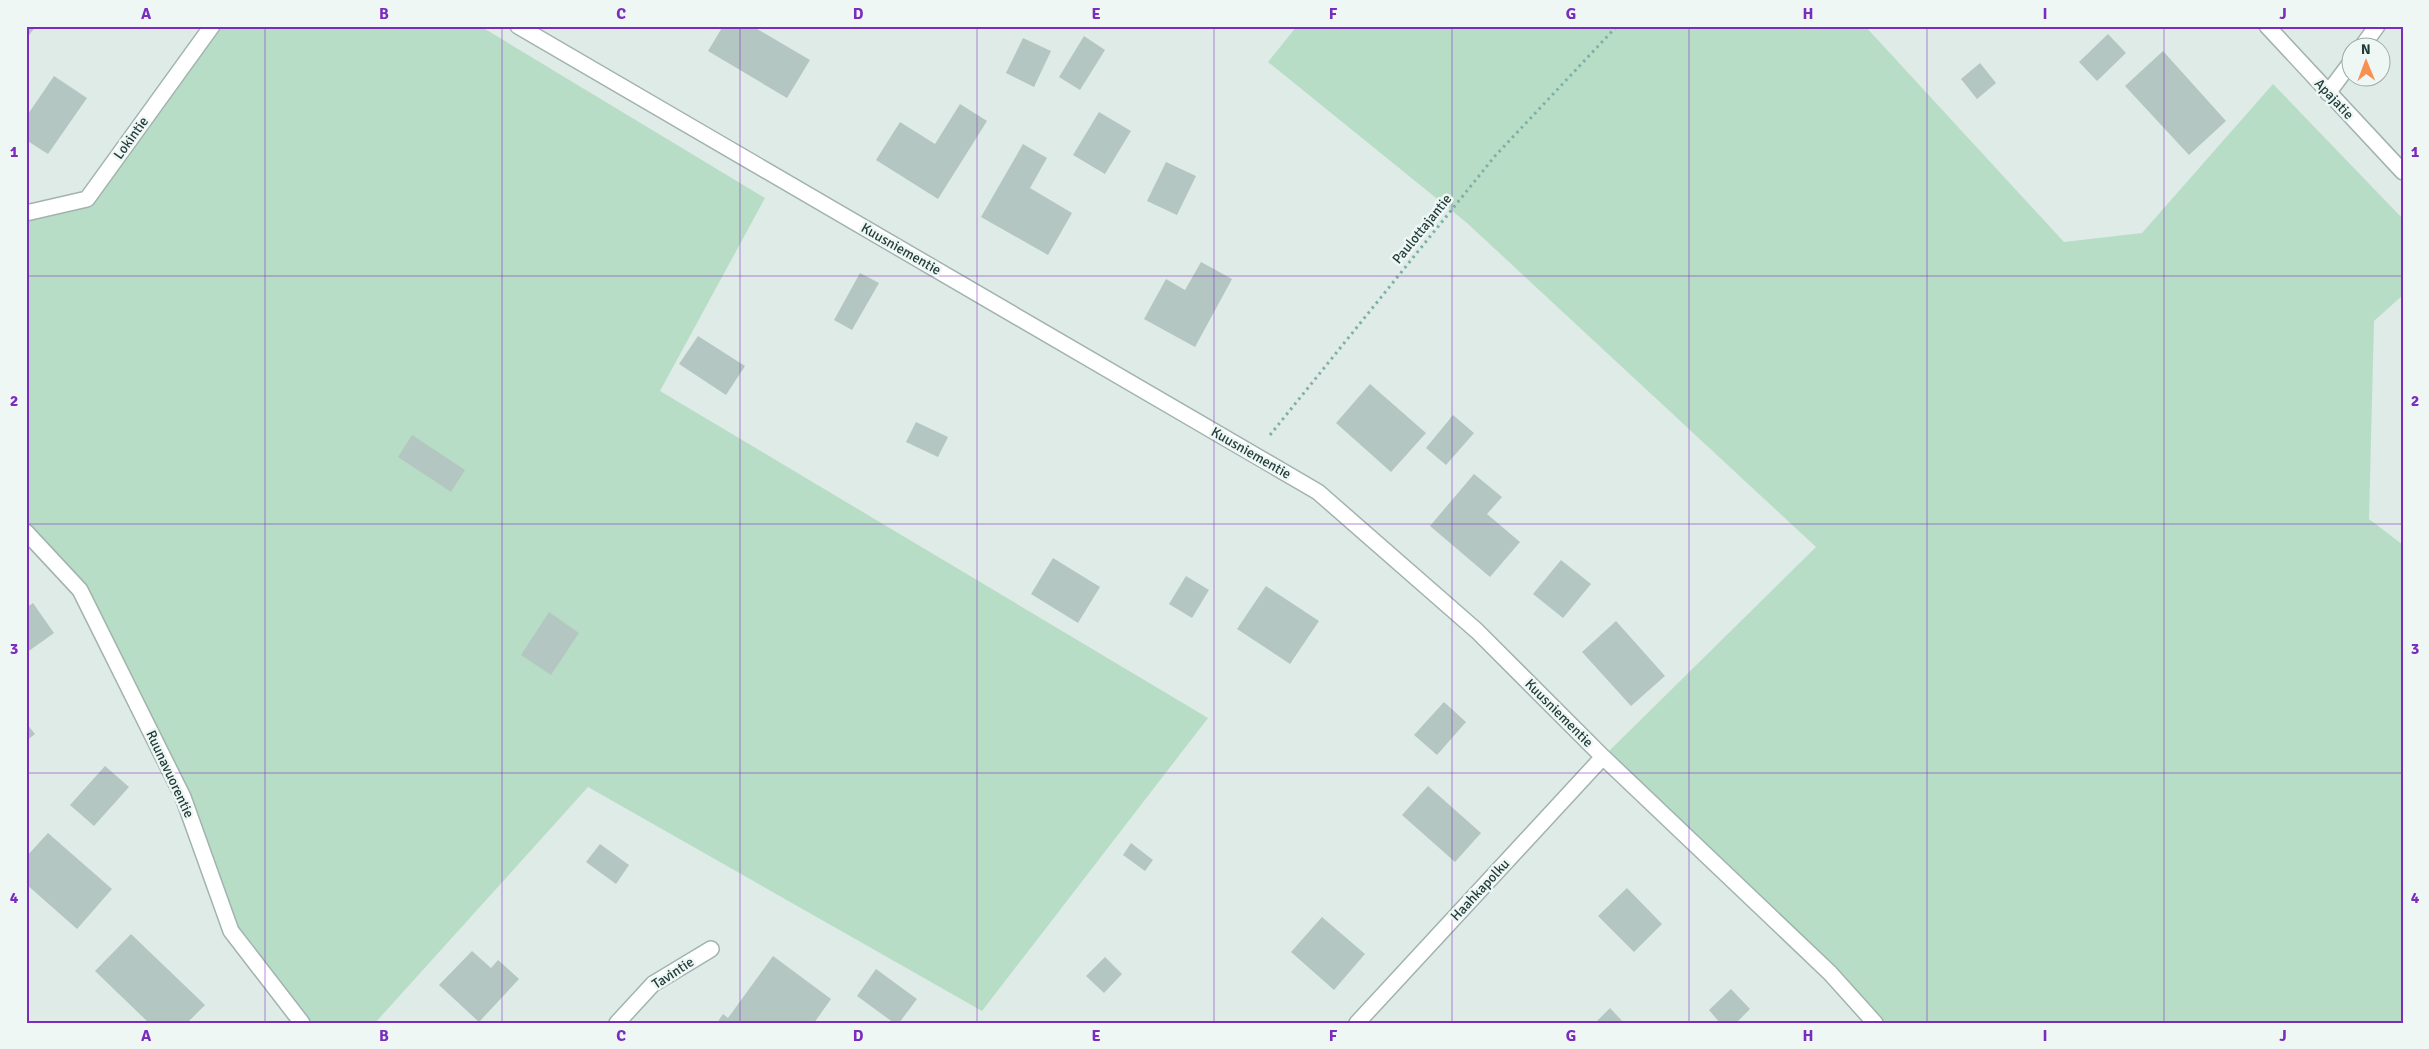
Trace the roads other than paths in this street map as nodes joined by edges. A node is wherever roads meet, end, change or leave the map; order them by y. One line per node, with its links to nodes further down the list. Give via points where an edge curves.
1 (212, 26): 9 (street, Lokintie, via 87,200)
2 (518, 26): 11 (street, Kuusniementie, via 1325,498 1477,632)
3 (2267, 26): 7 (street, Apajatie)
4 (2377, 26): 5 (street)
5 (2368, 38)
6 (2342, 74): 7 (street)
7 (2328, 93): 8 (street, Apajatie)
8 (2403, 172)
9 (26, 213)
10 (26, 532): 13 (street, Ruunavuorentie, via 80,590 183,797 231,931)
11 (1603, 757): 15 (street, Haahkapolku); 16 (street, Kuusniementie, via 1830,973)
12 (711, 949): 14 (street, Tavintie, via 653,984)
13 (302, 1023)
14 (617, 1023)
15 (1357, 1023)
16 (1876, 1023)

